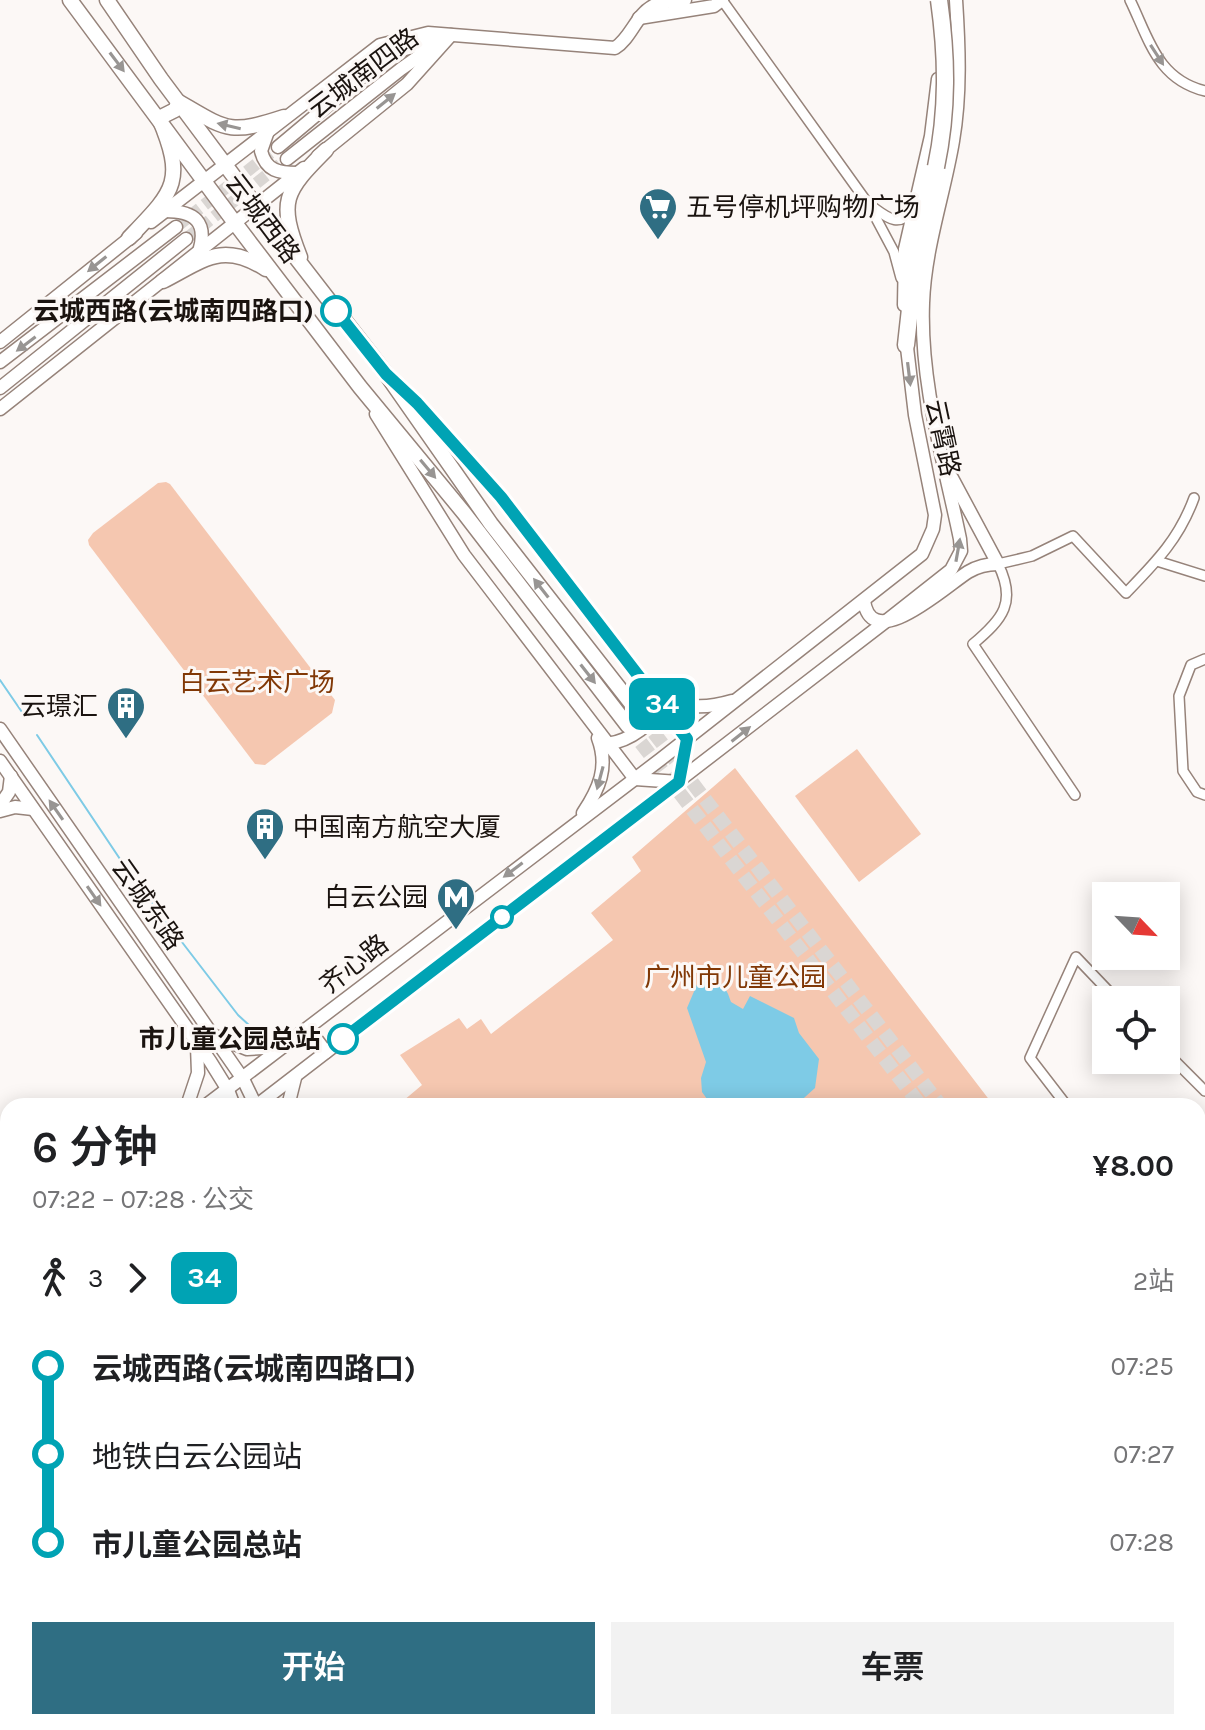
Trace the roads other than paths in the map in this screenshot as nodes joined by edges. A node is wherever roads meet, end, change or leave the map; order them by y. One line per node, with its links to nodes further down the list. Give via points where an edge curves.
1 (70, 0): 17 (main road, 云城西路, one-way to 17)
2 (107, 0): 15 (main road, 云城西路)
3 (685, 0): 9 (main road, via 653,6)
4 (722, 0): 9 (main road, via 714,6); 25 (street)
5 (936, 0): 13 (main road, 云霄路); 39 (highway, bridge, via 946,88 944,124 916,255)
6 (948, 0): 11 (main road)
7 (956, 0): 11 (main road)
8 (1130, 0): 14 (street, one-way to 14, via 1155,57 1180,80)
9 (639, 18): 10 (main road, via 622,43 610,48)
10 (451, 35): 16 (main road, via 428,33 380,45); 19 (main road, 云城南四路, via 389,54); 20 (main road, one-way to 10, via 407,84); 21 (main road, 云城南四路)
11 (957, 52): 12 (main road, 云霄路)
12 (958, 72): 13 (main road, via 949,67); 45 (main road, 云霄路, via 953,143 931,237 923,304 927,386)
13 (938, 73): 27 (main road, 云霄路)
14 (1205, 91)
15 (179, 102): 16 (main road, one-way to 15, via 235,129); 17 (main road); 22 (main road, 云城西路)
16 (284, 117): 18 (main road)
17 (159, 118): 24 (main road, 云城西路); 31 (main road, via 175,166 172,185)
18 (269, 128): 22 (main road); 23 (main road, via 262,146 264,160 276,172)
19 (278, 147)
20 (326, 150): 23 (main road); 34 (main road, via 297,181 286,205 287,224)
21 (287, 159)
22 (225, 165): 24 (main road); 26 (main road, 云城西路)
23 (297, 173): 26 (main road)
24 (205, 180): 28 (main road); 29 (main road, 云城西路)
25 (869, 205): 27 (street, via 892,221 908,218); 37 (street, via 894,252)
26 (256, 206): 29 (main road); 34 (main road, 云城西路)
27 (914, 210): 37 (main road, 云霄路, via 905,249)
28 (165, 211): 31 (main road); 33 (main road, via 196,219 202,232)
29 (235, 223): 33 (main road); 36 (main road, 云城西路)
30 (176, 227): 40 (main road, one-way to 40)
31 (129, 238): 38 (main road, one-way to 38)
32 (186, 239): 43 (main road)
33 (199, 252): 35 (main road)
34 (308, 276): 36 (main road, via 288,269); 41 (main road, 云城西路)
35 (163, 281): 36 (main road, via 206,259 233,254 254,261); 44 (main road)
36 (281, 283): 42 (main road, 云城西路)
37 (905, 310): 39 (main road, 云霄路)
38 (0, 342)
39 (906, 345): 50 (main road, 云霄路, one-way to 50, via 934,499 933,529 922,554)
40 (0, 362)
41 (386, 374): 54 (main road, via 501,497); 56 (main road, 云城西路, one-way to 41, via 466,491)
42 (360, 387): 57 (main road, 云城西路, one-way to 57); 58 (main road, via 464,555)
43 (0, 388)
44 (0, 409)
45 (944, 464): 48 (main road); 51 (main road, 云霄路, one-way to 45, via 958,560 960,539)
46 (1194, 498): 47 (street, via 1187,518)
47 (1157, 561): 48 (street, via 1126,593 1073,536 1032,556); 49 (street)
48 (998, 564): 51 (main road, via 969,571 916,608); 67 (street, via 1008,600 993,628 973,644)
49 (1205, 576)
50 (864, 601): 51 (main road, via 867,614); 53 (main road, 云霄路)
51 (885, 622): 66 (main road, 云霄路, one-way to 51)
52 (1205, 659): 68 (street, via 1191,665 1179,696 1183,771)
53 (752, 688): 54 (main road, via 735,700 700,707 677,704); 60 (main road, 云霄路)
54 (651, 689): 55 (main road)
55 (660, 701): 60 (main road); 61 (main road, via 652,720 629,738)
56 (641, 716)
57 (628, 726)
58 (594, 727): 61 (main road); 71 (main road, one-way to 71, via 603,770)
59 (0, 729): 72 (main road, 云城东路, one-way to 59)
60 (687, 739): 62 (main road, 云霄路); 66 (main road)
61 (607, 744): 65 (main road)
62 (661, 759): 65 (main road, 齐心路)
63 (0, 761): 64 (main road, 云城东路)
64 (11, 776): 69 (main road); 70 (main road, 云城东路)
65 (635, 779): 66 (main road); 71 (main road, 齐心路)
66 (679, 782): 81 (main road, 齐心路)
67 (1075, 795)
68 (1205, 795)
69 (0, 808): 70 (main road)
70 (33, 809): 73 (main road, 云城东路)
71 (576, 823): 77 (main road, 齐心路, one-way to 77)
72 (78, 841): 73 (main road); 75 (main road, 云城东路)
73 (64, 852): 76 (main road, 云城东路, one-way to 76)
74 (1104, 986): 93 (street, via 1076,957 1030,1058)
75 (186, 997): 76 (main road); 78 (main road, 云城东路)
76 (172, 1008): 79 (main road, 云城东路)
77 (308, 1028): 80 (main road, 齐心路); 81 (main road)
78 (212, 1035): 80 (main road, via 247,1049); 84 (main road, 云城东路)
79 (197, 1043): 85 (main road, 云城东路); 87 (main road, via 198,1073)
80 (285, 1046): 84 (main road, 齐心路)
81 (326, 1052): 83 (main road, 齐心路)
82 (1180, 1066): 86 (street)
83 (296, 1075): 91 (main road, 齐心路); 92 (main road)
84 (243, 1079): 85 (main road, 齐心路); 90 (main road, 云城东路)
85 (228, 1090): 88 (main road, 齐心路); 89 (main road, 云城东路)
86 (1205, 1091)
87 (190, 1098)
88 (216, 1098)
89 (231, 1098)
90 (252, 1098)
91 (266, 1098)
92 (289, 1098)
93 (1061, 1098)

